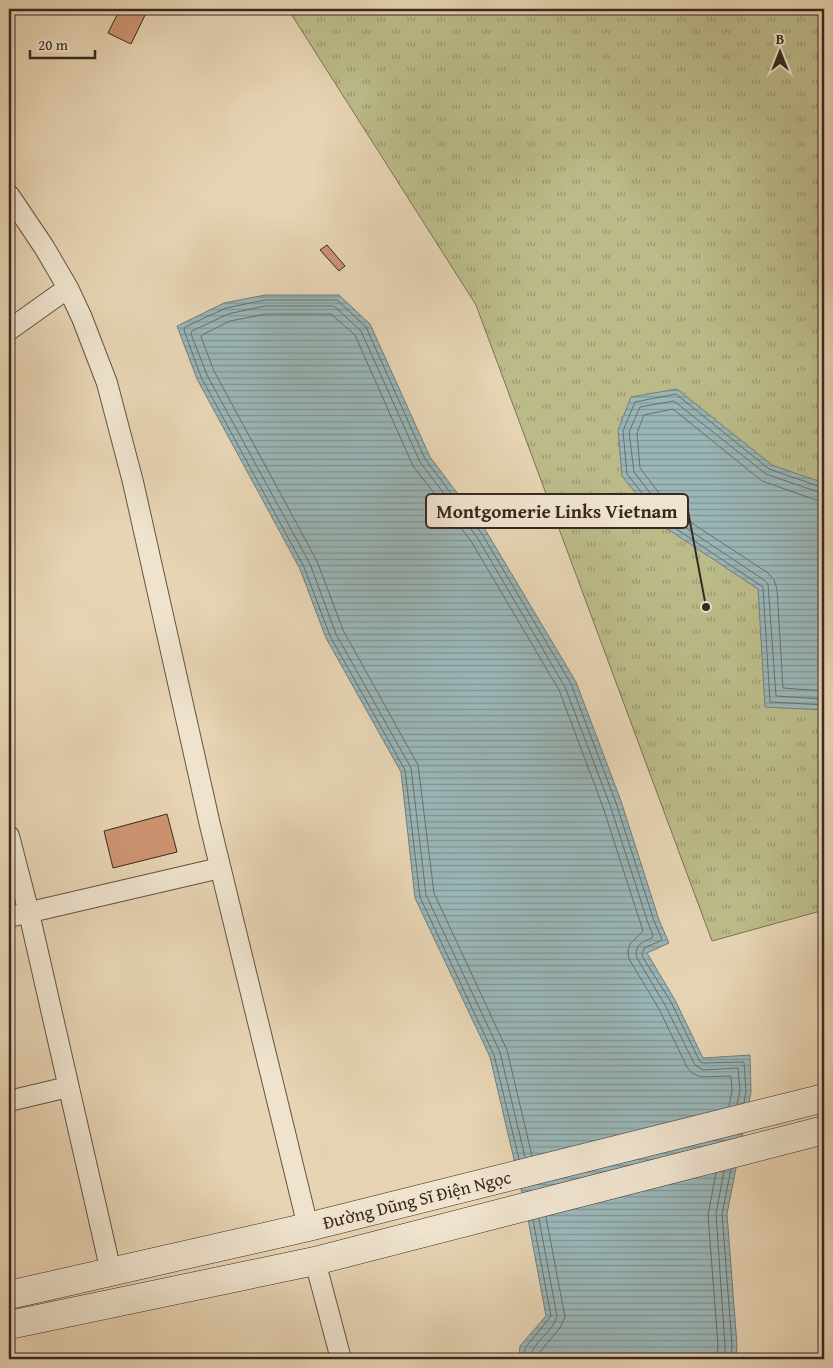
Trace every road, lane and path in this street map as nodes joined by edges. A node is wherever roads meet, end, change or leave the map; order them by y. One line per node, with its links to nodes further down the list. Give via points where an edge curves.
1 (9, 195): 2 (street)
2 (68, 288): 3 (street); 5 (street, via 107,383 133,482)
3 (9, 330)
4 (9, 836): 6 (street)
5 (220, 868): 6 (street); 12 (street)
6 (29, 913): 7 (street); 8 (street)
7 (9, 917)
8 (68, 1087): 10 (street); 14 (street)
9 (824, 1098): 12 (main road, Đường Dũng Sĩ Điện Ngọc)
10 (9, 1101)
11 (824, 1130): 13 (main road, Đường Dũng Sĩ Điện Ngọc)
12 (308, 1227): 14 (main road, Đường Dũng Sĩ Điện Ngọc)
13 (315, 1261): 16 (main road, Đường Dũng Sĩ Điện Ngọc); 17 (street)
14 (111, 1272): 15 (main road, Đường Dũng Sĩ Điện Ngọc)
15 (9, 1295)
16 (9, 1325)
17 (340, 1359)

